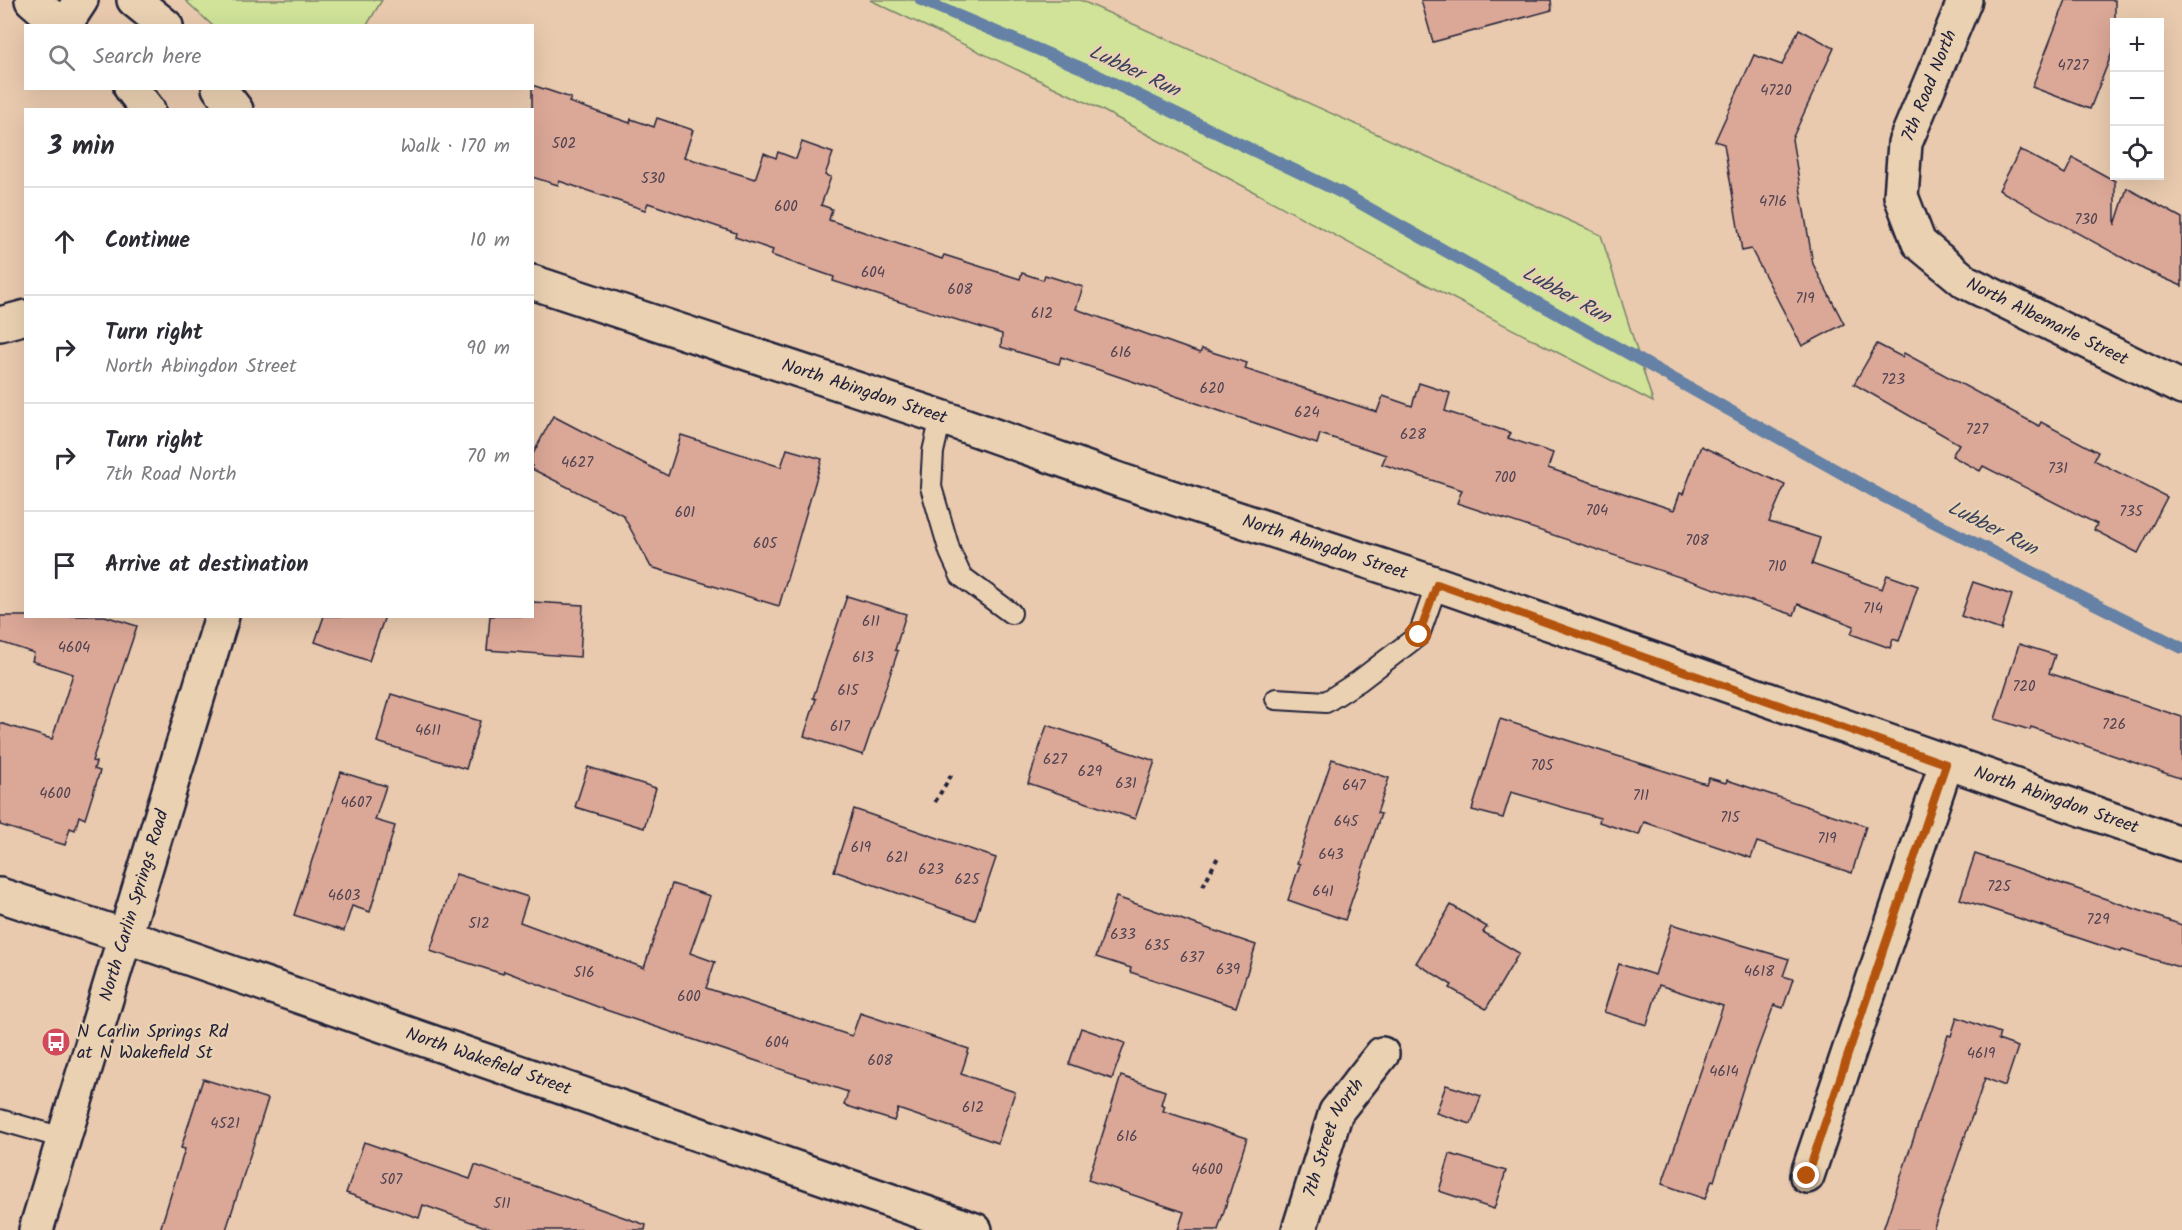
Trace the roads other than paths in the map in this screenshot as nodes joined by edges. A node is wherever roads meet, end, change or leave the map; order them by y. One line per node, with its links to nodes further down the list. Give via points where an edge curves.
1 (32, 0): 5 (street)
2 (81, 0): 6 (street)
3 (134, 0): 7 (street)
4 (1965, 0): 12 (street, 7th Road North, via 1905,143 1901,196)
5 (61, 24)
6 (64, 24)
7 (164, 24)
8 (132, 90): 10 (street)
9 (221, 90): 11 (street)
10 (146, 108)
11 (234, 108)
12 (1918, 243): 16 (street, North Albemarle Street, via 1966,282)
13 (534, 283): 17 (street, North Abingdon Street)
14 (24, 318): 15 (street)
15 (0, 324)
16 (2182, 388)
17 (941, 417): 18 (street, North Abingdon Street); 19 (lane, via 933,452 931,488 950,552 961,576)
18 (1437, 584): 21 (lane, via 1419,635 1359,681 1326,702); 22 (street, North Abingdon Street)
19 (1011, 613)
20 (221, 618): 25 (street, North Carlin Springs Road)
21 (1276, 699)
22 (1946, 764): 23 (street, North Abingdon Street); 29 (street)
23 (2182, 844)
24 (0, 896): 25 (street, North Wakefield Street)
25 (125, 936): 28 (street, North Carlin Springs Road); 31 (street, North Wakefield Street)
26 (1382, 1054): 32 (street, 7th Street North, via 1336,1112)
27 (0, 1120): 28 (lane)
28 (63, 1137): 30 (street, North Carlin Springs Road)
29 (1807, 1176)
30 (36, 1230)
31 (975, 1230)
32 (1299, 1230)

